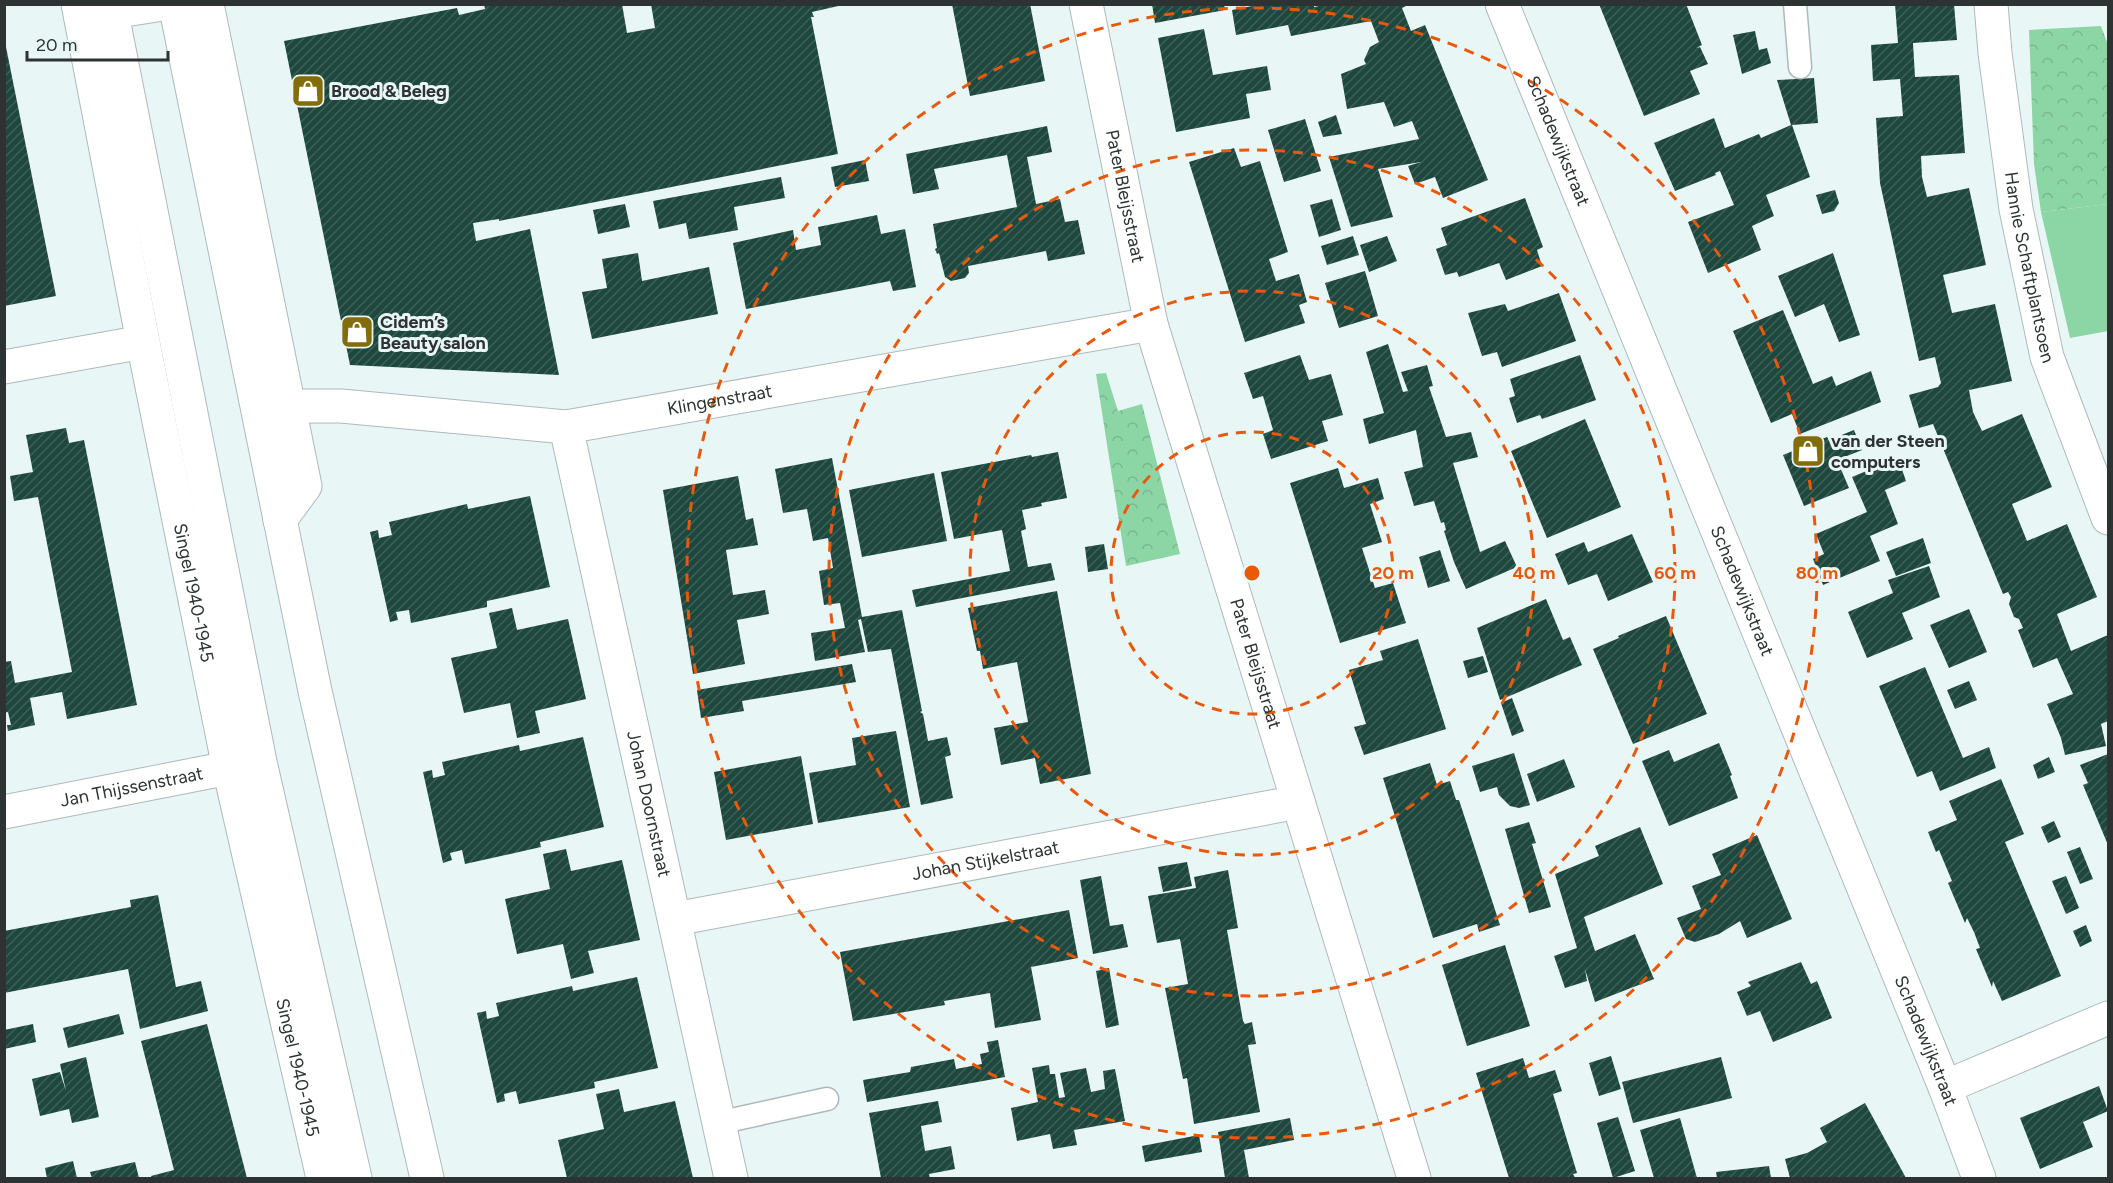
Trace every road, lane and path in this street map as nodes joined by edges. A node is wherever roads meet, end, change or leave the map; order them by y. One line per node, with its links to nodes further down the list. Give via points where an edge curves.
1 (78, 4): 12 (street, Singel 1940-1945)
2 (162, 4): 9 (street)
3 (175, 4): 17 (street)
4 (207, 4): 14 (street)
5 (1086, 4): 11 (street, Pater Bleijsstraat)
6 (1502, 4): 23 (street, Schadewijkstraat)
7 (1795, 4): 10 (lane)
8 (1991, 4): 16 (street, Hannie Schaftplantsoen, via 2016,209 2047,357)
9 (111, 8): 18 (street, Singel 1940-1945)
10 (1800, 67)
11 (1151, 324): 15 (street, Klingenstraat); 19 (street, Pater Bleijsstraat)
12 (142, 342): 13 (street); 18 (street, Singel 1940-1945)
13 (4, 367)
14 (287, 406): 15 (street, Klingenstraat, via 341,406); 17 (street, via 305,486)
15 (566, 427): 21 (street, Johan Doornstraat)
16 (2109, 518)
17 (280, 520): 28 (street, via 315,691)
18 (244, 765): 20 (street, Jan Thijssenstraat); 26 (street, Singel 1940-1945); 27 (street, Singel 1940-1945)
19 (1298, 802): 21 (street, Johan Stijkelstraat); 30 (street, Pater Bleijsstraat)
20 (4, 812)
21 (675, 919): 25 (street, Johan Doornstraat)
22 (2109, 1018): 23 (street)
23 (1945, 1087): 31 (street, Schadewijkstraat)
24 (827, 1099): 25 (lane)
25 (718, 1123): 29 (street, Johan Doornstraat)
26 (323, 1179)
27 (356, 1179)
28 (427, 1179)
29 (731, 1179)
30 (1414, 1179)
31 (1979, 1179)

